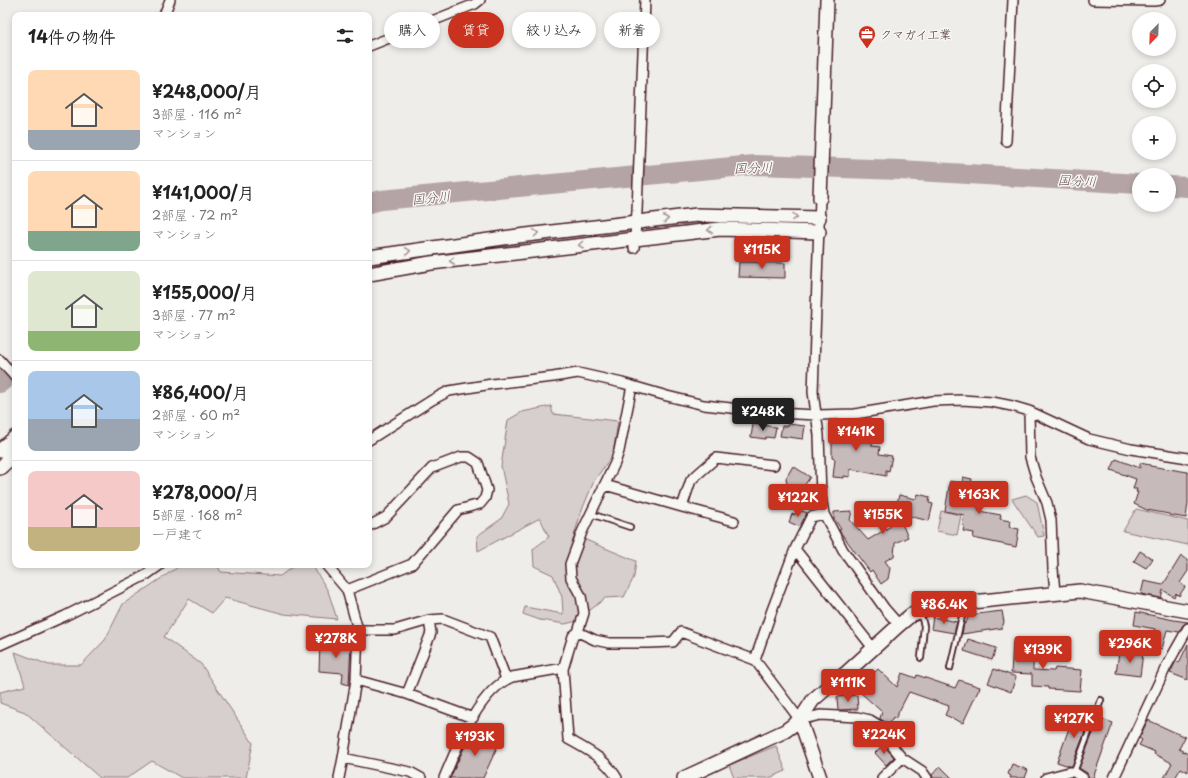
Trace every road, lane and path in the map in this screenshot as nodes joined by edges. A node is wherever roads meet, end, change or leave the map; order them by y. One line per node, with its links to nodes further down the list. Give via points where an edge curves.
1 (170, 0): 8 (street)
2 (480, 0): 9 (street)
3 (646, 0): 13 (street)
4 (827, 0): 11 (street)
5 (1013, 0): 10 (street)
6 (1093, 0): 7 (street)
7 (1160, 0)
8 (165, 12)
9 (372, 45)
10 (1006, 141)
11 (820, 198): 12 (street)
12 (819, 218): 13 (street, one-way to 12, via 698,215); 14 (street)
13 (636, 222): 15 (street); 16 (street, one-way to 13)
14 (819, 232): 15 (street, one-way to 15, via 720,229); 22 (street, via 813,392)
15 (634, 243): 17 (street, one-way to 17, via 431,263)
16 (372, 257)
17 (372, 273)
18 (0, 360): 19 (street)
19 (12, 374)
20 (632, 386): 22 (street, via 704,405); 23 (street, via 578,373 450,392 432,400); 30 (street, via 619,451)
21 (1029, 411): 22 (street, via 992,402 962,400 855,414); 27 (street, via 1089,439 1130,449); 41 (street, via 1030,457 1051,520)
22 (817, 415): 33 (street)
23 (372, 438)
24 (12, 440): 25 (street)
25 (0, 451)
26 (12, 457): 29 (street)
27 (1188, 458)
28 (774, 465): 31 (street, via 716,458 692,480)
29 (0, 468)
30 (605, 485): 31 (street); 32 (street)
31 (682, 507): 34 (street)
32 (591, 514): 36 (lane); 49 (street, via 570,564 571,578 581,596 584,613)
33 (824, 514): 37 (street, via 812,517); 46 (street, via 843,550)
34 (734, 521)
35 (372, 524): 40 (street, via 386,517 432,468 461,457 469,457 478,463 486,490 480,504 458,510 412,564)
36 (630, 527)
37 (795, 549): 51 (street); 53 (street)
38 (156, 568): 50 (street, via 65,616)
39 (329, 568): 40 (street)
40 (347, 590): 48 (street)
41 (1056, 593): 42 (street); 43 (street, via 1080,591)
42 (962, 602): 44 (street, via 933,606); 54 (lane, via 963,612)
43 (1188, 611)
44 (919, 612): 46 (street); 52 (lane, via 924,626)
45 (429, 620): 48 (street, via 394,630); 56 (street, via 443,619 490,637); 58 (street, via 431,633)
46 (899, 625): 51 (street)
47 (1188, 628): 75 (street, via 1166,667)
48 (358, 630): 57 (street)
49 (578, 632): 53 (street, via 609,643 673,642 681,632); 55 (street, via 573,636)
50 (1, 642)
51 (873, 648): 61 (street, via 813,700)
52 (921, 658)
53 (755, 660): 61 (street)
54 (950, 668)
55 (563, 669): 56 (street); 68 (street, via 568,739 601,759)
56 (506, 679): 60 (street, via 490,693)
57 (356, 680): 58 (street); 62 (street)
58 (407, 694): 60 (street)
59 (1101, 700): 64 (lane)
60 (473, 718): 67 (street)
61 (800, 720): 63 (street, via 820,715 870,720 890,732 893,747); 69 (street, via 785,731); 70 (street)
62 (343, 758): 65 (street); 66 (street, via 410,772)
63 (902, 758): 71 (street); 72 (street, via 922,771)
64 (1074, 772): 73 (street); 74 (street)
65 (339, 778)
66 (421, 778)
67 (444, 778)
68 (617, 778)
69 (684, 778)
70 (820, 778)
71 (882, 778)
72 (927, 778)
73 (1046, 778)
74 (1083, 778)
75 (1114, 778)

